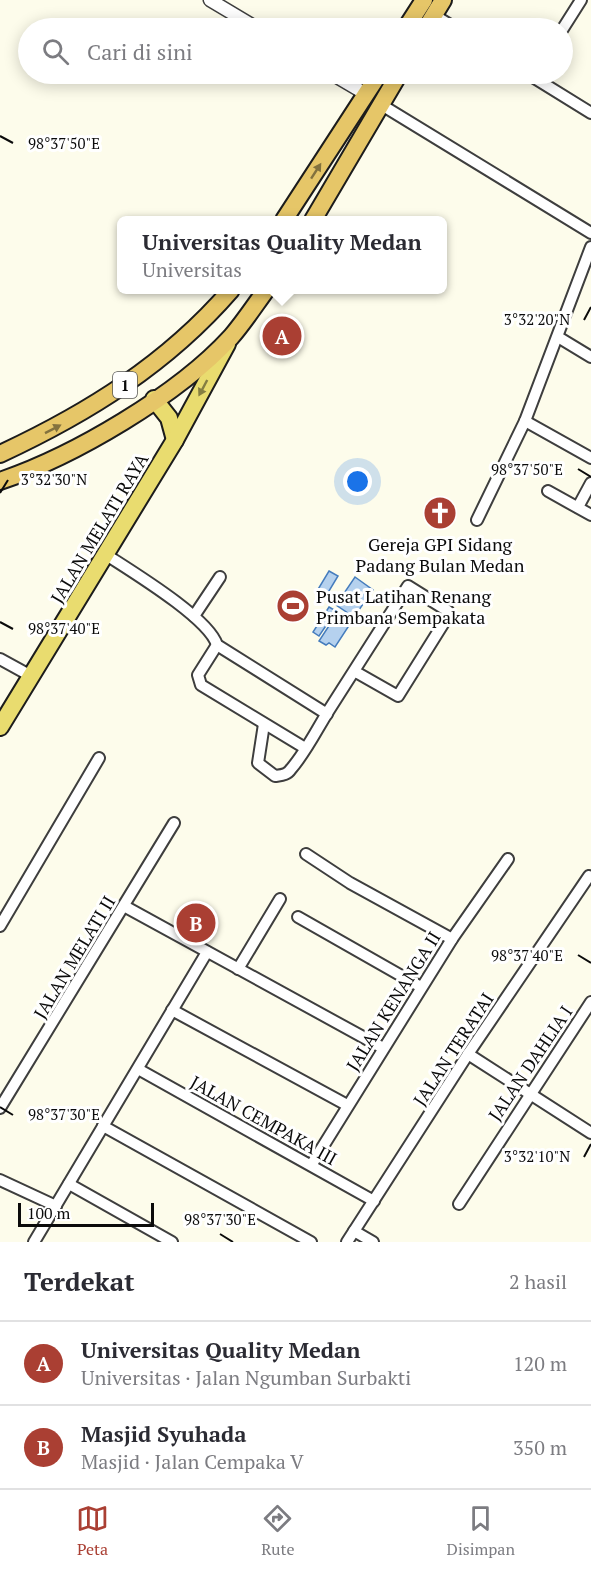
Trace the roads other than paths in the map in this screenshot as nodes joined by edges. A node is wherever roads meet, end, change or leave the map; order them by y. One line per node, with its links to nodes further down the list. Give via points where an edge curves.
1 (424, 0): 6 (highway)
2 (443, 0): 7 (highway)
3 (581, 0): 8 (street)
4 (214, 1): 5 (street)
5 (241, 18)
6 (412, 18)
7 (432, 18)
8 (570, 18)
9 (349, 84): 13 (street)
10 (372, 84): 13 (highway)
11 (393, 84): 14 (highway)
12 (547, 84): 15 (street)
13 (366, 94): 16 (highway, one-way to 13)
14 (380, 104): 17 (highway); 18 (street)
15 (591, 113)
16 (288, 216)
17 (315, 216)
18 (591, 234)
19 (591, 247): 23 (street)
20 (228, 294): 28 (highway, 1, one-way to 20, via 64,423 156,364)
21 (263, 294): 22 (highway, 1)
22 (231, 337): 25 (highway, 1, via 180,382); 27 (main road, JALAN MELATI RAYA, one-way to 27)
23 (558, 337): 24 (street); 26 (street)
24 (591, 357)
25 (154, 399): 27 (main road, via 169,418); 30 (highway, 1, via 70,450)
26 (525, 422): 29 (street); 35 (street)
27 (175, 440): 36 (main road, JALAN MELATI RAYA)
28 (0, 454)
29 (591, 458)
30 (0, 481)
31 (591, 483): 33 (street)
32 (549, 491): 33 (street)
33 (578, 507): 34 (street)
34 (591, 515)
35 (477, 520)
36 (105, 554): 38 (street); 42 (main road, JALAN MELATI RAYA)
37 (220, 577): 38 (street)
38 (194, 616): 39 (street)
39 (217, 645): 43 (street); 44 (street, via 198,675 201,685)
40 (0, 659): 42 (street)
41 (354, 670): 41 (street, via 408,586 448,611 398,696); 43 (street)
42 (31, 676): 45 (main road, JALAN MELATI RAYA)
43 (327, 714): 46 (street)
44 (264, 724): 46 (street); 46 (street, via 258,763 275,776 291,770)
45 (0, 728)
46 (305, 748)
47 (99, 759): 55 (street)
48 (174, 823): 53 (street, JALAN MELATI II)
49 (306, 854): 56 (street)
50 (508, 859): 56 (street, JALAN KENANGA II)
51 (589, 876): 63 (street, JALAN TERATAI)
52 (280, 899): 58 (street)
53 (124, 906): 57 (street); 67 (street, JALAN MELATI II)
54 (298, 917): 59 (street)
55 (0, 926)
56 (452, 939): 59 (street, JALAN KENANGA II)
57 (207, 952): 58 (street); 61 (street)
58 (238, 969): 62 (street)
59 (422, 987): 62 (street, JALAN KENANGA II)
60 (591, 1002): 65 (street, JALAN DAHLIA I)
61 (172, 1010): 64 (street); 66 (street)
62 (383, 1048): 66 (street, JALAN KENANGA II)
63 (468, 1054): 65 (street); 73 (street, JALAN TERATAI)
64 (138, 1069): 68 (street); 70 (street, JALAN CEMPAKA III)
65 (529, 1093): 69 (street); 74 (street, JALAN DAHLIA I)
66 (347, 1105): 70 (street, JALAN KENANGA II)
67 (0, 1108)
68 (104, 1126): 72 (street); 79 (street)
69 (590, 1130)
70 (312, 1164): 73 (street, JALAN CEMPAKA III)
71 (0, 1180): 75 (street)
72 (69, 1184): 75 (street); 78 (street)
73 (374, 1200): 76 (street, JALAN TERATAI)
74 (459, 1204)
75 (56, 1206): 77 (street)
76 (354, 1231): 80 (street, JALAN TERATAI); 81 (street)
77 (34, 1242)
78 (172, 1242)
79 (311, 1242)
80 (347, 1242)
81 (373, 1242)

